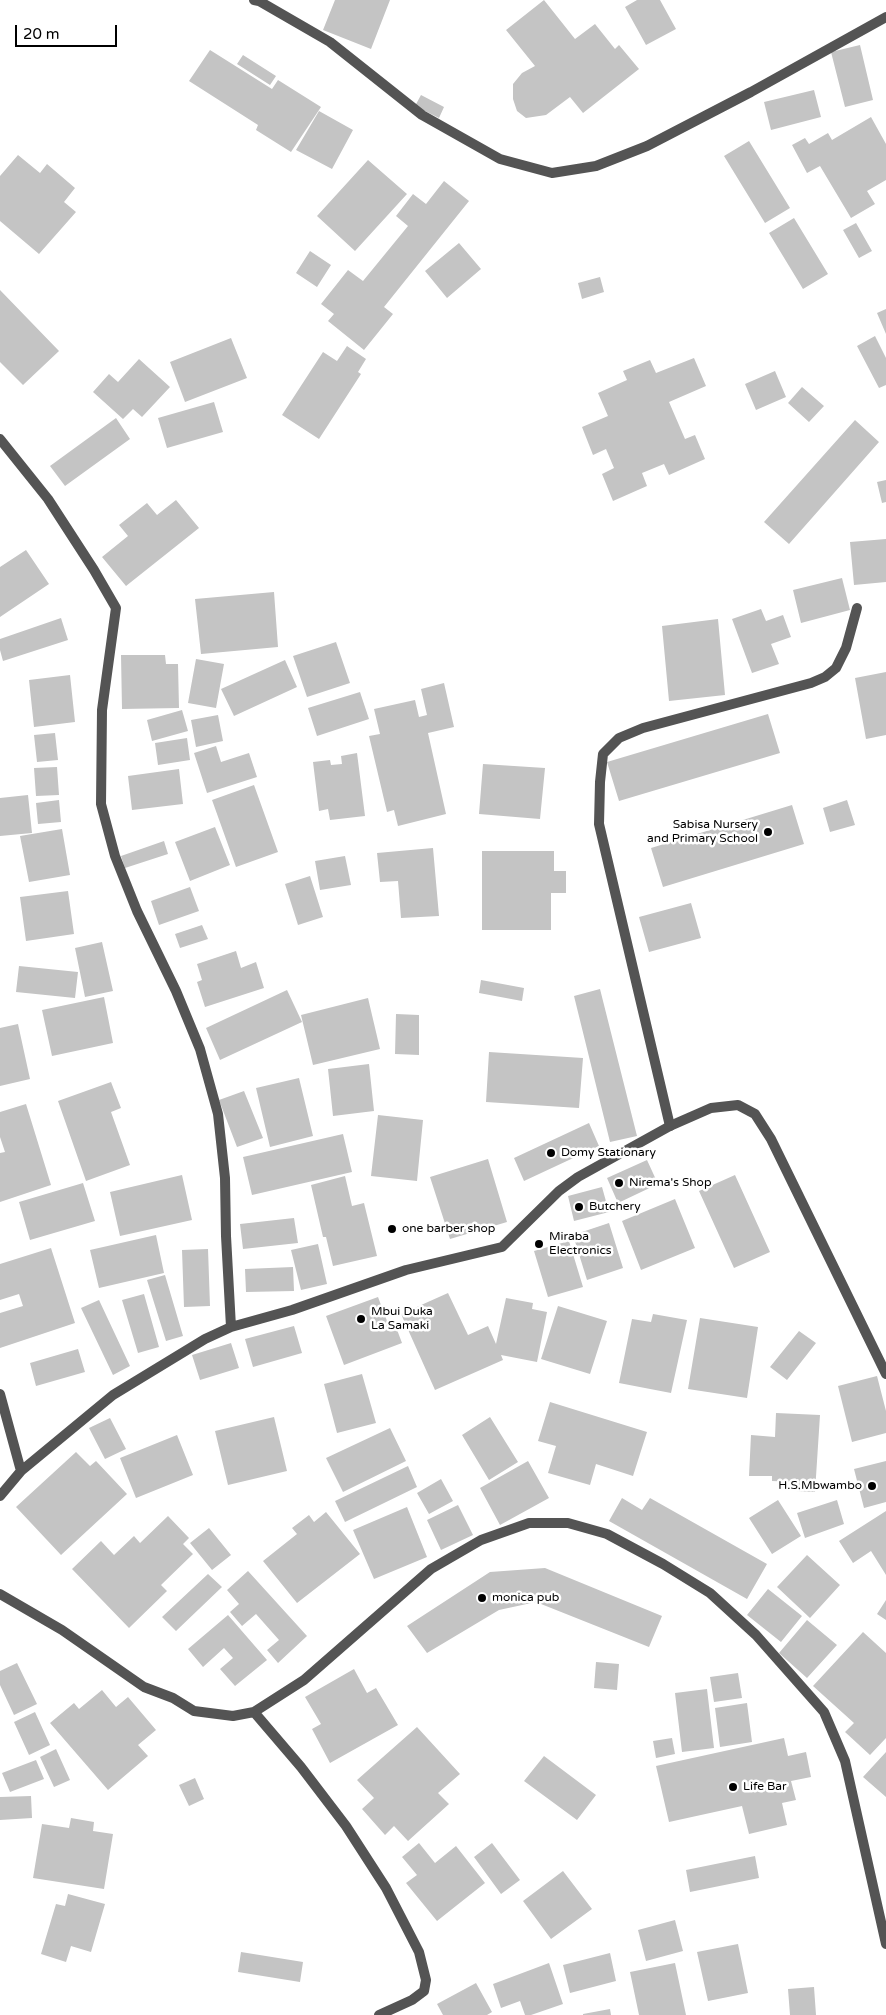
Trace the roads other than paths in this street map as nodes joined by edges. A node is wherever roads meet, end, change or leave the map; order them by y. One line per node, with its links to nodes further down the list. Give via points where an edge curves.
1 (254, 0): 2 (street, via 330,42 431,120 500,159 552,173 596,166 646,146)
2 (886, 17)
3 (0, 439): 6 (street, via 48,499 116,608 102,710 101,804 114,856 200,1049 218,1114 225,1178)
4 (856, 608): 5 (street, via 846,648 836,668 825,677 811,684 643,728 620,738 603,754 599,824)
5 (670, 1126): 6 (street, via 571,1181 502,1247 406,1270 292,1310); 7 (street, via 711,1108 738,1104 755,1114 771,1139)
6 (231, 1327): 9 (street, via 113,1394)
7 (886, 1374)
8 (0, 1394): 9 (street)
9 (21, 1471): 10 (street)
10 (0, 1496)
11 (0, 1594): 12 (street, via 62,1630 144,1686 194,1711 233,1716)
12 (254, 1712): 13 (street, via 304,1680 431,1568 481,1540 529,1523 568,1523 607,1534 710,1593 756,1635 824,1712 845,1761); 14 (street, via 346,1826 386,1888 419,1952 426,1980 424,1991)
13 (886, 1944)
14 (379, 2015)

